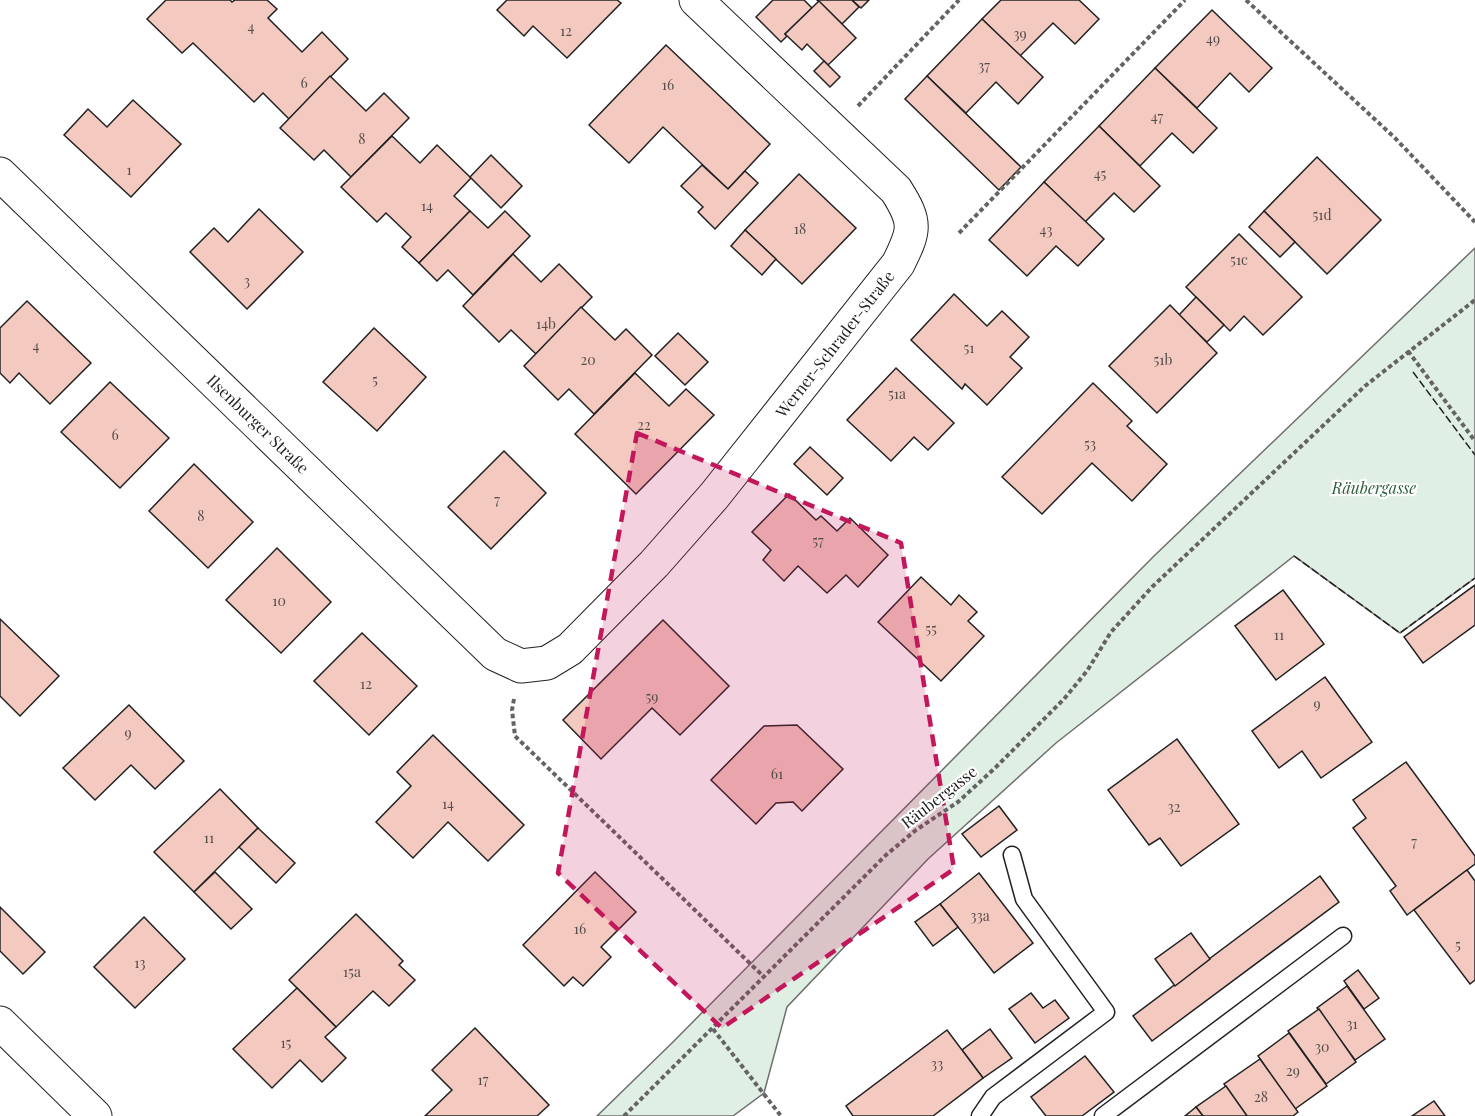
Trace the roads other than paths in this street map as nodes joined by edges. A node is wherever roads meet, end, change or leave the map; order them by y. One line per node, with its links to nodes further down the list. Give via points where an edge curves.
1 (696, 0): 3 (street, Werner-Schrader-Straße, via 896,190 907,207 912,226 907,246 898,264 714,496 654,564 570,649 547,663)
2 (0, 174): 3 (street, Ilsenburger Straße, via 495,654)
3 (521, 666)
4 (1012, 855): 8 (lane, via 1024,899 1106,1012 993,1096)
5 (1343, 936): 9 (lane)
6 (0, 1023): 7 (street)
7 (95, 1116)
8 (980, 1116)
9 (1103, 1116)

